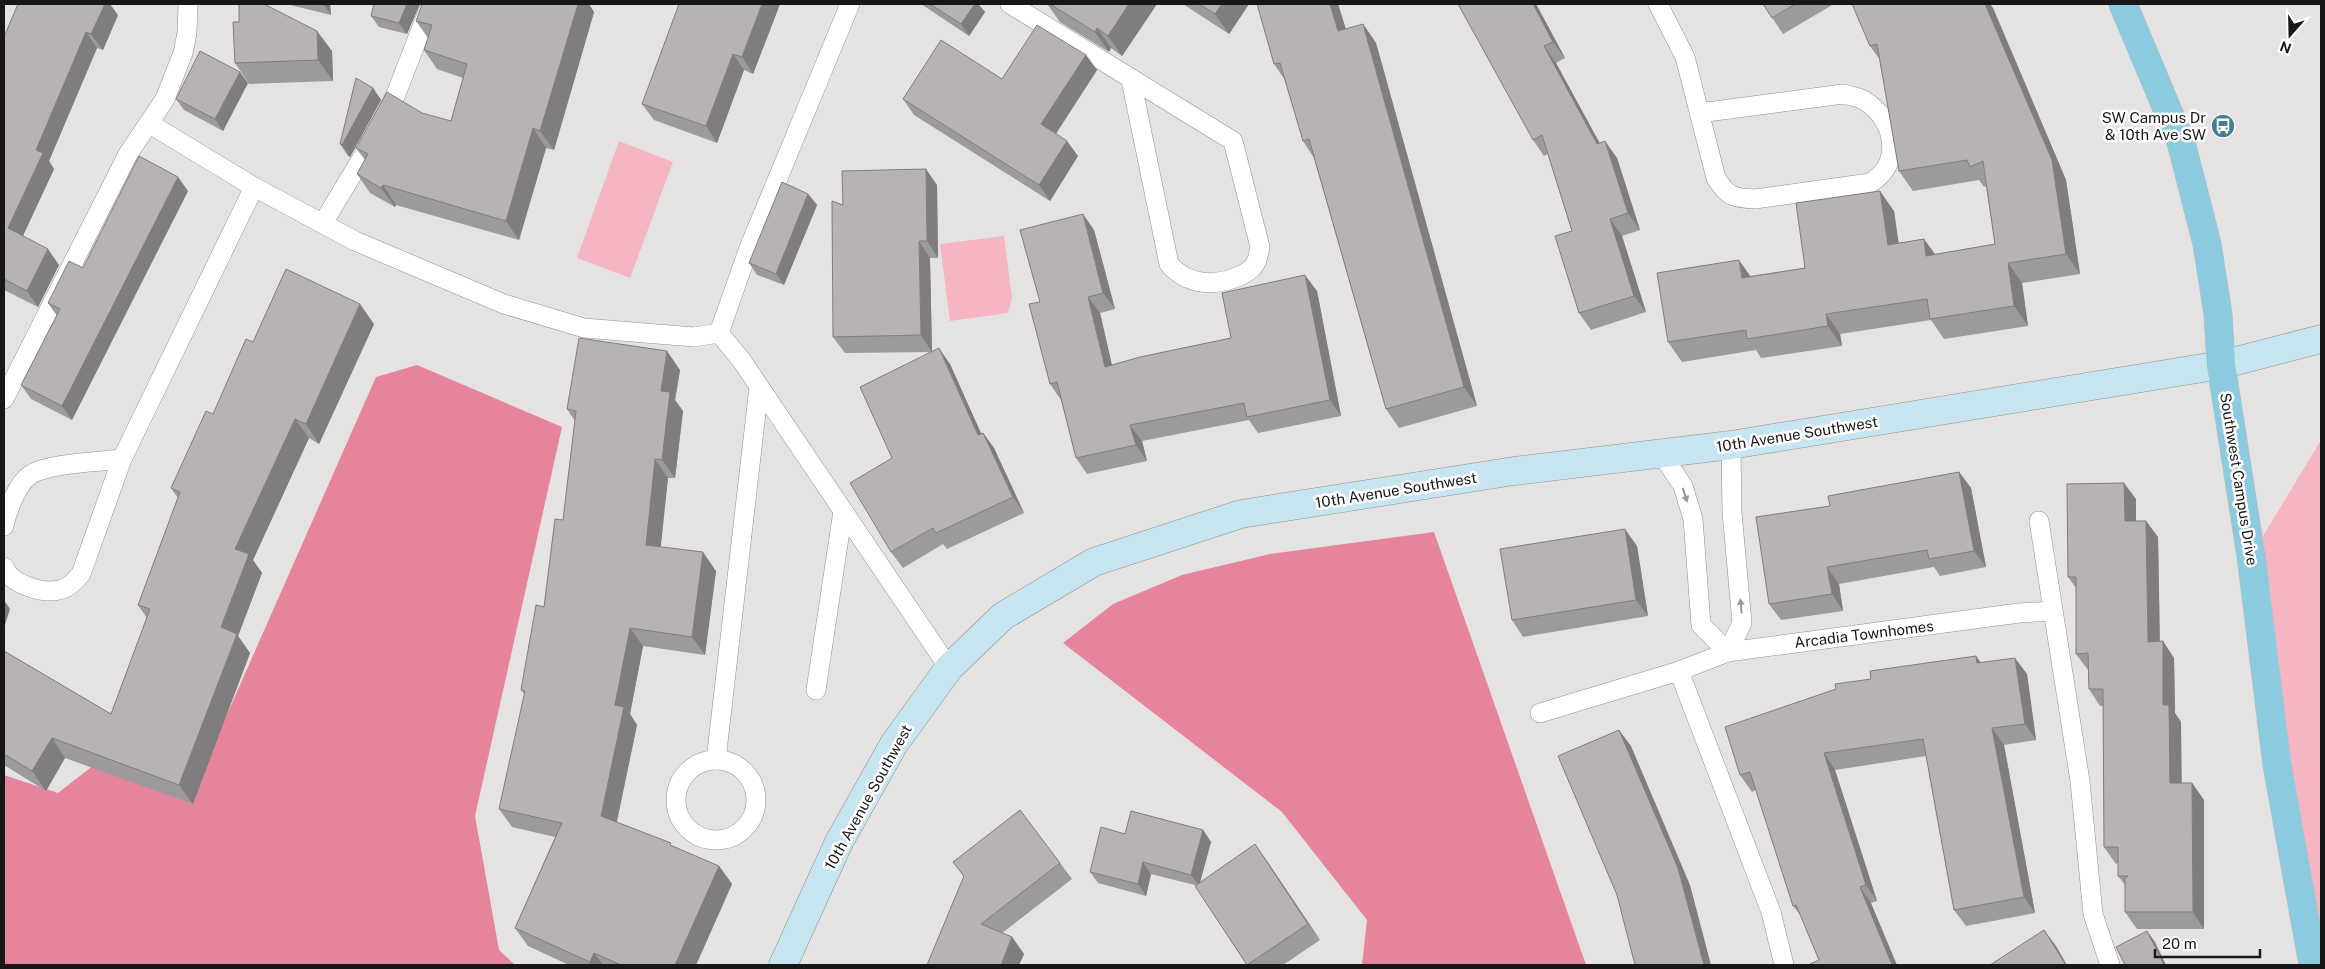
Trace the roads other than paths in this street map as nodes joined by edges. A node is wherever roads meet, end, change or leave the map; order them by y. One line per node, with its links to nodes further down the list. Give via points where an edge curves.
1 (188, 4): 9 (lane, via 184,53 165,99)
2 (431, 4): 11 (lane, via 396,94 376,135)
3 (850, 4): 12 (lane, via 749,248)
4 (1010, 4): 7 (lane)
5 (1658, 4): 8 (lane, via 1685,57)
6 (2123, 4): 14 (main road, Southwest Campus Drive, via 2181,142 2208,244)
7 (1130, 80): 7 (lane, via 1233,141 1260,247 1256,264 1247,272 1229,281 1208,284 1178,275 1169,264)
8 (1700, 113): 8 (lane, via 1716,178 1726,193 1737,198 1755,199 1870,184 1889,167 1890,131 1879,112 1864,100 1843,94)
9 (150, 124): 10 (lane); 16 (lane, via 128,154)
10 (254, 187): 11 (lane); 19 (lane)
11 (323, 224): 12 (lane, via 355,241 504,304 584,328 694,337)
12 (719, 333): 15 (lane)
13 (2321, 339): 14 (street, 10th Avenue Southwest)
14 (2221, 365): 17 (street, 10th Avenue Southwest); 34 (main road, Southwest Campus Drive, via 2251,556 2277,765)
15 (759, 387): 20 (lane); 30 (lane)
16 (4, 399)
17 (1731, 445): 18 (street, 10th Avenue Southwest); 25 (lane, one-way to 17, via 1742,623 1732,512)
18 (1661, 453): 25 (lane, one-way to 25, via 1682,486 1693,518 1701,625); 26 (street, 10th Avenue Southwest, via 1514,471 1224,518 1094,562 1003,616)
19 (122, 459): 22 (lane, via 42,468 28,476 16,493); 23 (lane, via 81,574 71,585 43,591 26,586 6,574)
20 (843, 511): 26 (lane); 28 (lane)
21 (2039, 521): 24 (lane)
22 (4, 526)
23 (4, 567)
24 (2053, 611): 25 (lane, Arcadia Townhomes); 33 (lane, via 2080,781 2093,914)
25 (1728, 652): 27 (lane, Arcadia Townhomes)
26 (949, 668): 31 (street, 10th Avenue Southwest, via 894,744 839,842)
27 (1679, 671): 29 (lane, Arcadia Townhomes); 32 (lane, via 1771,912)
28 (816, 690)
29 (1540, 714)
30 (716, 760): 30 (lane, via 699,763 687,772 681,780 676,802 686,827 704,839 720,841 737,836 750,823 756,810 756,789 745,771 733,763)
31 (782, 965)
32 (1784, 965)
33 (2110, 965)
34 (2313, 965)

